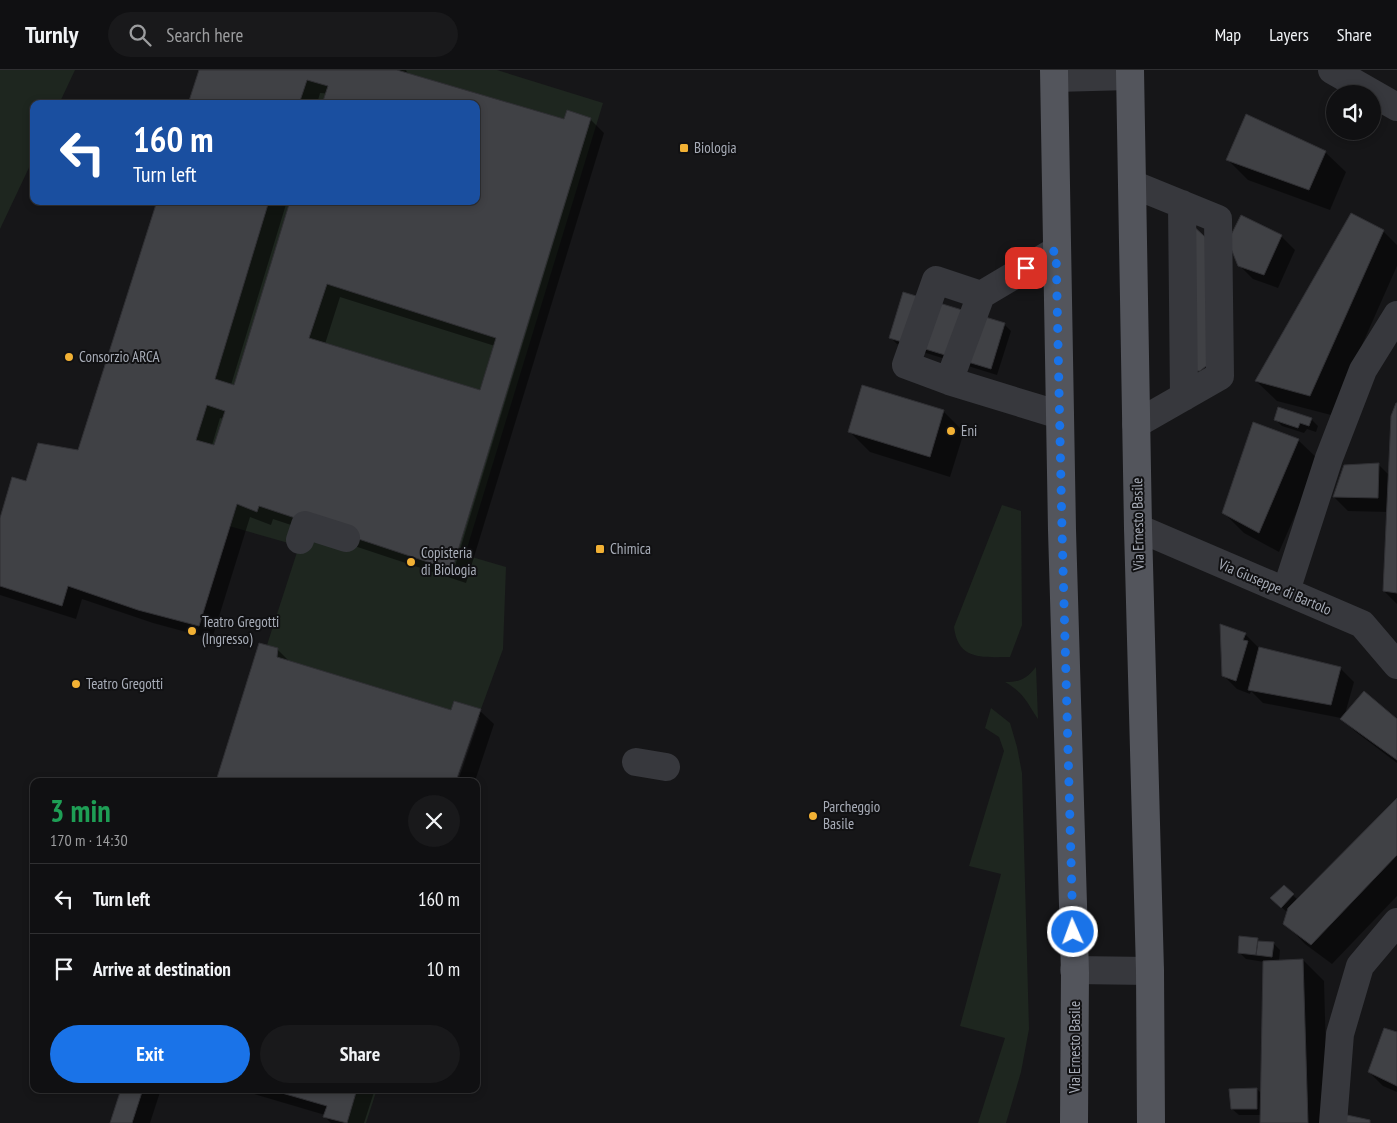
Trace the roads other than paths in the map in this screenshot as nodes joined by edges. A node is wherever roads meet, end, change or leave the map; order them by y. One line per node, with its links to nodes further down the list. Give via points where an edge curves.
1 (1332, 70): 4 (street)
2 (1130, 73): 3 (street, Via Ernesto Basile); 5 (main road, Via Ernesto Basile)
3 (1054, 74): 6 (main road, Via Ernesto Basile)
4 (1397, 107)
5 (1132, 184): 11 (main road, Via Ernesto Basile); 11 (street, via 1218,219 1220,376)
6 (1056, 250): 7 (street); 10 (main road, Via Ernesto Basile)
7 (980, 295): 9 (street); 9 (street, via 936,280 906,365)
8 (1397, 315): 15 (street, via 1363,370 1329,458)
9 (950, 381): 10 (street)
10 (1060, 415): 20 (main road, Via Ernesto Basile)
11 (1136, 424): 12 (main road, Via Ernesto Basile)
12 (1138, 528): 15 (street, Via Giuseppe di Bartolo); 21 (main road, Via Ernesto Basile)
13 (346, 538): 14 (street, via 304,525)
14 (300, 540)
15 (1286, 591): 16 (street, Via Giuseppe di Bartolo, via 1362,624)
16 (1397, 665)
17 (636, 762): 18 (street)
18 (666, 767)
19 (1397, 922): 24 (street, via 1360,966 1340,1034)
20 (1074, 970): 21 (street); 22 (main road, Via Ernesto Basile)
21 (1150, 971): 23 (main road, Via Ernesto Basile)
22 (1074, 1123)
23 (1151, 1123)
24 (1333, 1123)

